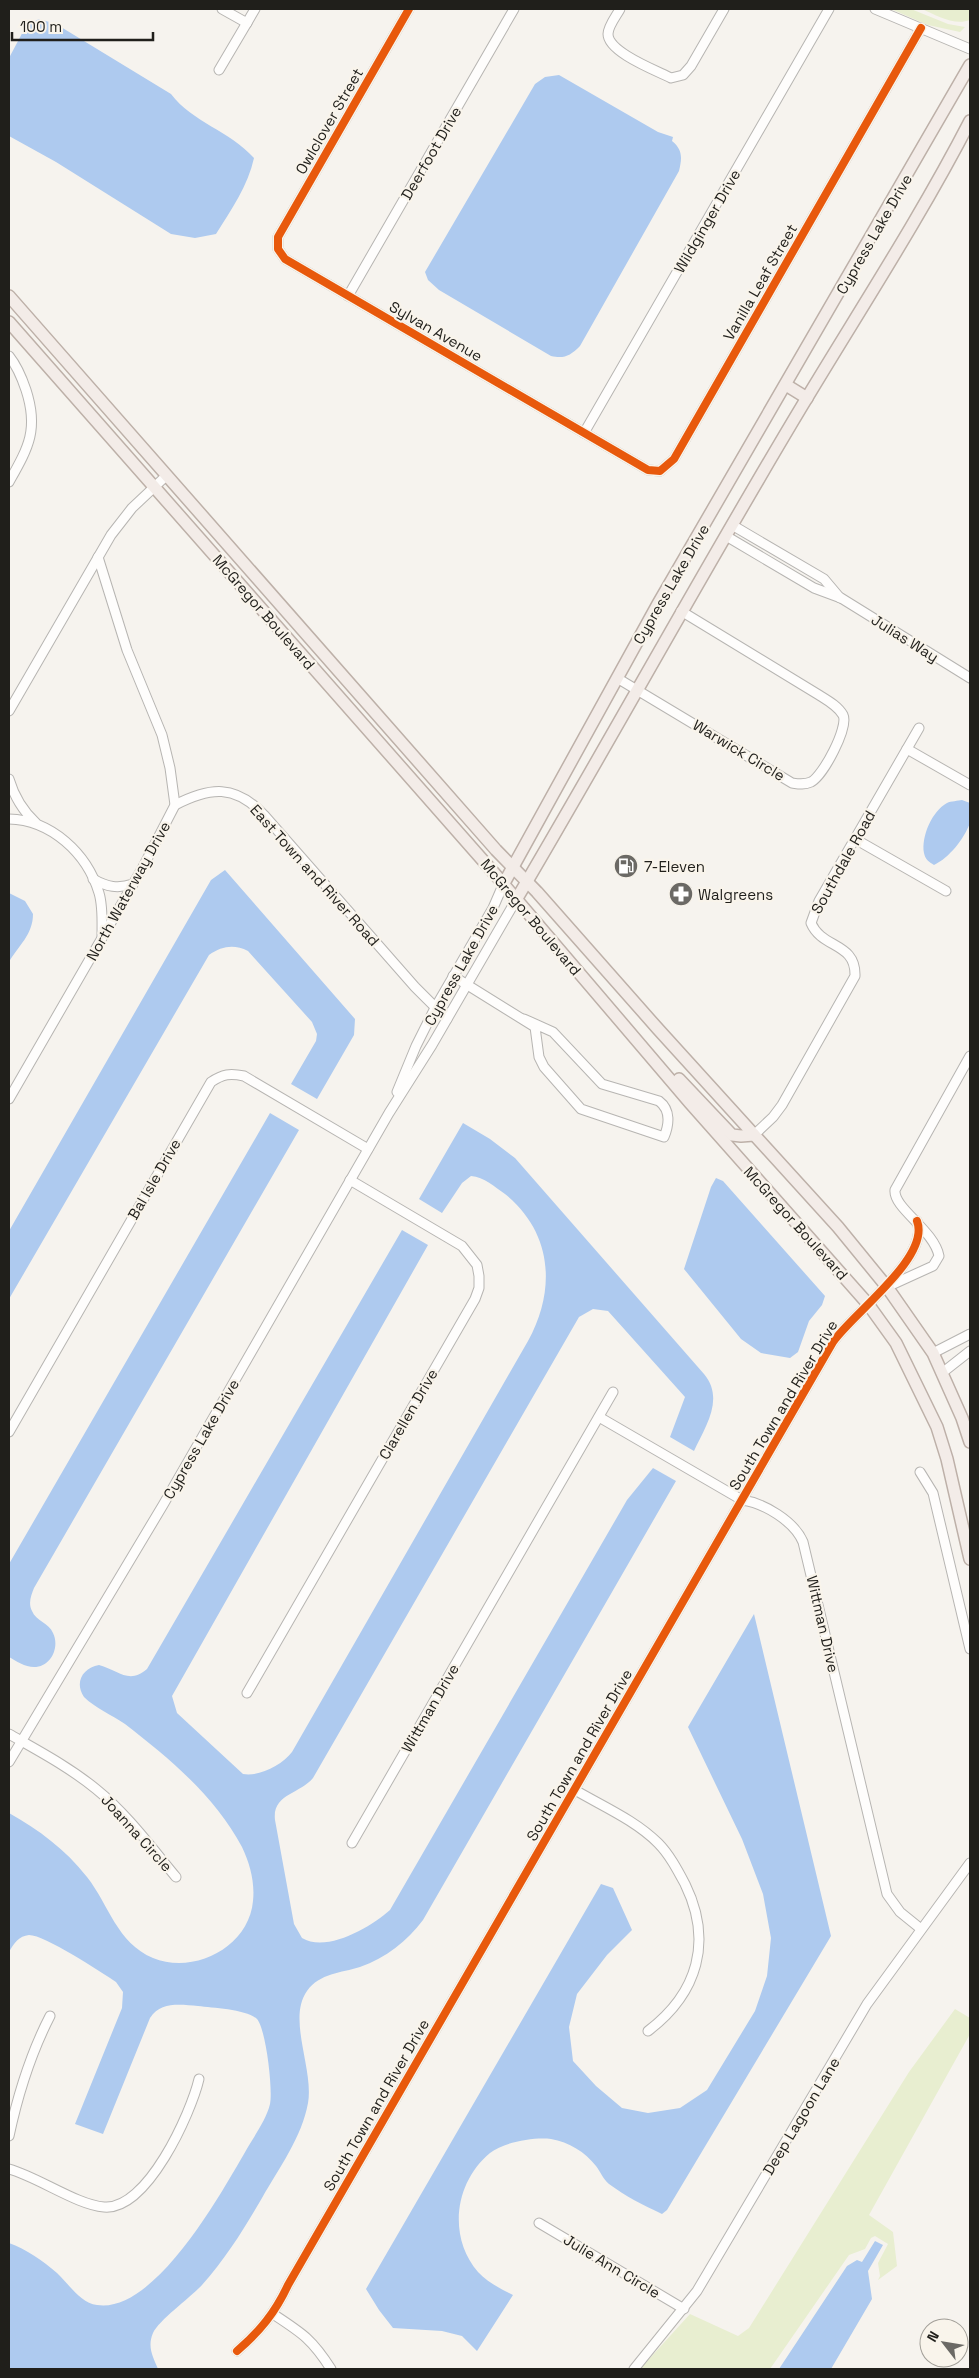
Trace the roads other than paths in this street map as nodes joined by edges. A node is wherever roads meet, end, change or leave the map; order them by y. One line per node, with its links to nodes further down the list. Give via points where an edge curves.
1 (222, 9): 9 (street)
2 (255, 9): 9 (street)
3 (410, 9): 15 (street, Owlclover Street, via 278,237)
4 (514, 9): 17 (street, Deerfoot Drive)
5 (620, 9): 6 (street, via 608,32 610,43 670,78 683,75 691,66)
6 (724, 9)
7 (829, 9): 22 (street, Wildginger Drive)
8 (875, 9): 10 (street)
9 (246, 23): 13 (street)
10 (921, 28): 11 (street); 22 (street, Vanilla Leaf Street, via 674,459 660,471 648,470)
11 (970, 49)
12 (970, 65): 20 (main road, Cypress Lake Drive)
13 (218, 70)
14 (970, 121): 21 (main road, Cypress Lake Drive)
15 (278, 249): 17 (street, Sylvan Avenue, via 285,259)
16 (9, 296): 23 (main road, McGregor Boulevard)
17 (348, 296): 22 (street, Sylvan Avenue)
18 (9, 322): 25 (main road, McGregor Boulevard)
19 (9, 356): 24 (street, via 23,381 33,422 29,446)
20 (786, 385): 21 (main road); 31 (main road, Cypress Lake Drive)
21 (807, 398): 26 (main road, Cypress Lake Drive)
22 (584, 433)
23 (166, 476): 25 (street); 43 (main road, McGregor Boulevard)
24 (9, 482)
25 (154, 487): 28 (street, via 118,524); 47 (main road, McGregor Boulevard)
26 (732, 526): 27 (main road, Cypress Lake Drive); 29 (street, Julias Way, via 824,579)
27 (726, 536): 29 (street, Julias Way, via 814,588); 30 (main road, Cypress Lake Drive)
28 (98, 556): 34 (street); 39 (street, North Waterway Drive, via 127,650 162,735)
29 (841, 598): 32 (street, Julias Way)
30 (681, 611): 33 (main road, Cypress Lake Drive); 33 (street, Warwick Circle, via 837,707 843,716 841,736 813,782 792,783)
31 (617, 678): 33 (street, Warwick Circle); 43 (main road, Cypress Lake Drive)
32 (970, 678)
33 (638, 690): 45 (main road, Cypress Lake Drive)
34 (9, 712)
35 (919, 728): 36 (street, Southdale Road)
36 (907, 749): 38 (street); 42 (street, Southdale Road)
37 (9, 779): 41 (street, via 15,796)
38 (970, 785)
39 (175, 805): 46 (street, North Waterway Drive); 53 (street, East Town and River Road, via 214,791 237,794 247,800)
40 (9, 819): 41 (street)
41 (38, 825): 44 (street, via 55,833 72,847)
42 (855, 839): 48 (street); 60 (street, Southdale Road, via 819,900 811,923 815,933 852,956 855,976 782,1105)
43 (513, 867): 45 (main road, McGregor Boulevard); 47 (main road, Cypress Lake Drive)
44 (93, 879): 46 (street, via 103,885 121,888); 50 (street, via 99,893)
45 (527, 881): 49 (main road, Cypress Lake Drive); 60 (main road, McGregor Boulevard)
46 (133, 884): 50 (street, North Waterway Drive)
47 (503, 885): 49 (main road, McGregor Boulevard); 51 (street, Cypress Lake Drive)
48 (946, 891)
49 (516, 900): 52 (street, Cypress Lake Drive); 57 (main road, McGregor Boulevard)
50 (102, 937): 58 (street, North Waterway Drive)
51 (454, 976): 52 (street); 53 (street, Cypress Lake Drive)
52 (468, 984): 54 (street, Cypress Lake Drive); 55 (street)
53 (436, 1008): 54 (street, East Town and River Road); 59 (street, Cypress Lake Drive)
54 (447, 1019): 59 (street, Cypress Lake Drive)
55 (524, 1019): 55 (street, via 535,1027 539,1057 544,1067 581,1109 664,1137 668,1119 664,1104 602,1084 553,1032)
56 (970, 1056): 63 (street, via 896,1186 896,1199)
57 (657, 1064): 60 (main road, via 671,1071 732,1135); 65 (main road, McGregor Boulevard)
58 (9, 1099)
59 (388, 1113): 61 (street, Cypress Lake Drive)
60 (754, 1135): 64 (main road, McGregor Boulevard, via 838,1227)
61 (368, 1149): 62 (street, Cypress Lake Drive); 72 (street, Bal Isle Drive, via 244,1076 232,1073 211,1082)
62 (350, 1180): 78 (street, Clarellen Drive, via 462,1246 477,1265 479,1288); 80 (street, Cypress Lake Drive)
63 (917, 1221): 64 (street, South Town and River Drive, via 918,1240); 64 (street, via 937,1249 936,1261 933,1266)
64 (887, 1287): 65 (street, South Town and River Drive); 68 (main road, McGregor Boulevard)
65 (868, 1304): 75 (street, South Town and River Drive, via 848,1322 833,1342); 76 (main road, McGregor Boulevard, via 896,1343 937,1427)
66 (970, 1334): 68 (street)
67 (970, 1351): 69 (street)
68 (933, 1353): 69 (main road, McGregor Boulevard)
69 (942, 1373): 73 (main road, McGregor Boulevard)
70 (613, 1392): 71 (street, Wittman Drive)
71 (599, 1417): 75 (street, Wittman Drive); 83 (street, Wittman Drive)
72 (9, 1432)
73 (970, 1442)
74 (920, 1472): 77 (street, via 933,1493)
75 (742, 1500): 82 (street, South Town and River Drive); 86 (street, Wittman Drive, via 754,1502 790,1524 803,1542 885,1889 893,1905)
76 (970, 1559)
77 (970, 1649)
78 (247, 1694)
79 (9, 1734): 80 (street, Joanna Circle)
80 (21, 1741): 81 (street, Cypress Lake Drive); 85 (street, Joanna Circle, via 96,1789 123,1814)
81 (9, 1762)
82 (575, 1790): 88 (street, via 659,1843 694,1905 699,1935 691,1981 666,2016); 94 (street, South Town and River Drive, via 292,2276)
83 (352, 1843)
84 (970, 1863): 86 (street, Deep Lagoon Lane)
85 (176, 1877)
86 (921, 1929): 93 (street, Deep Lagoon Lane, via 867,2004)
87 (50, 2016): 90 (street, via 25,2070)
88 (648, 2030)
89 (199, 2079): 91 (street, via 185,2121 152,2177 126,2199 105,2207 87,2203)
90 (9, 2136)
91 (9, 2169)
92 (539, 2223): 93 (street, Julie Ann Circle)
93 (684, 2309): 97 (street, Deep Lagoon Lane)
94 (273, 2314): 95 (street, via 263,2328); 96 (street, via 304,2334 319,2349)
95 (237, 2351)
96 (331, 2369)
97 (634, 2369)

